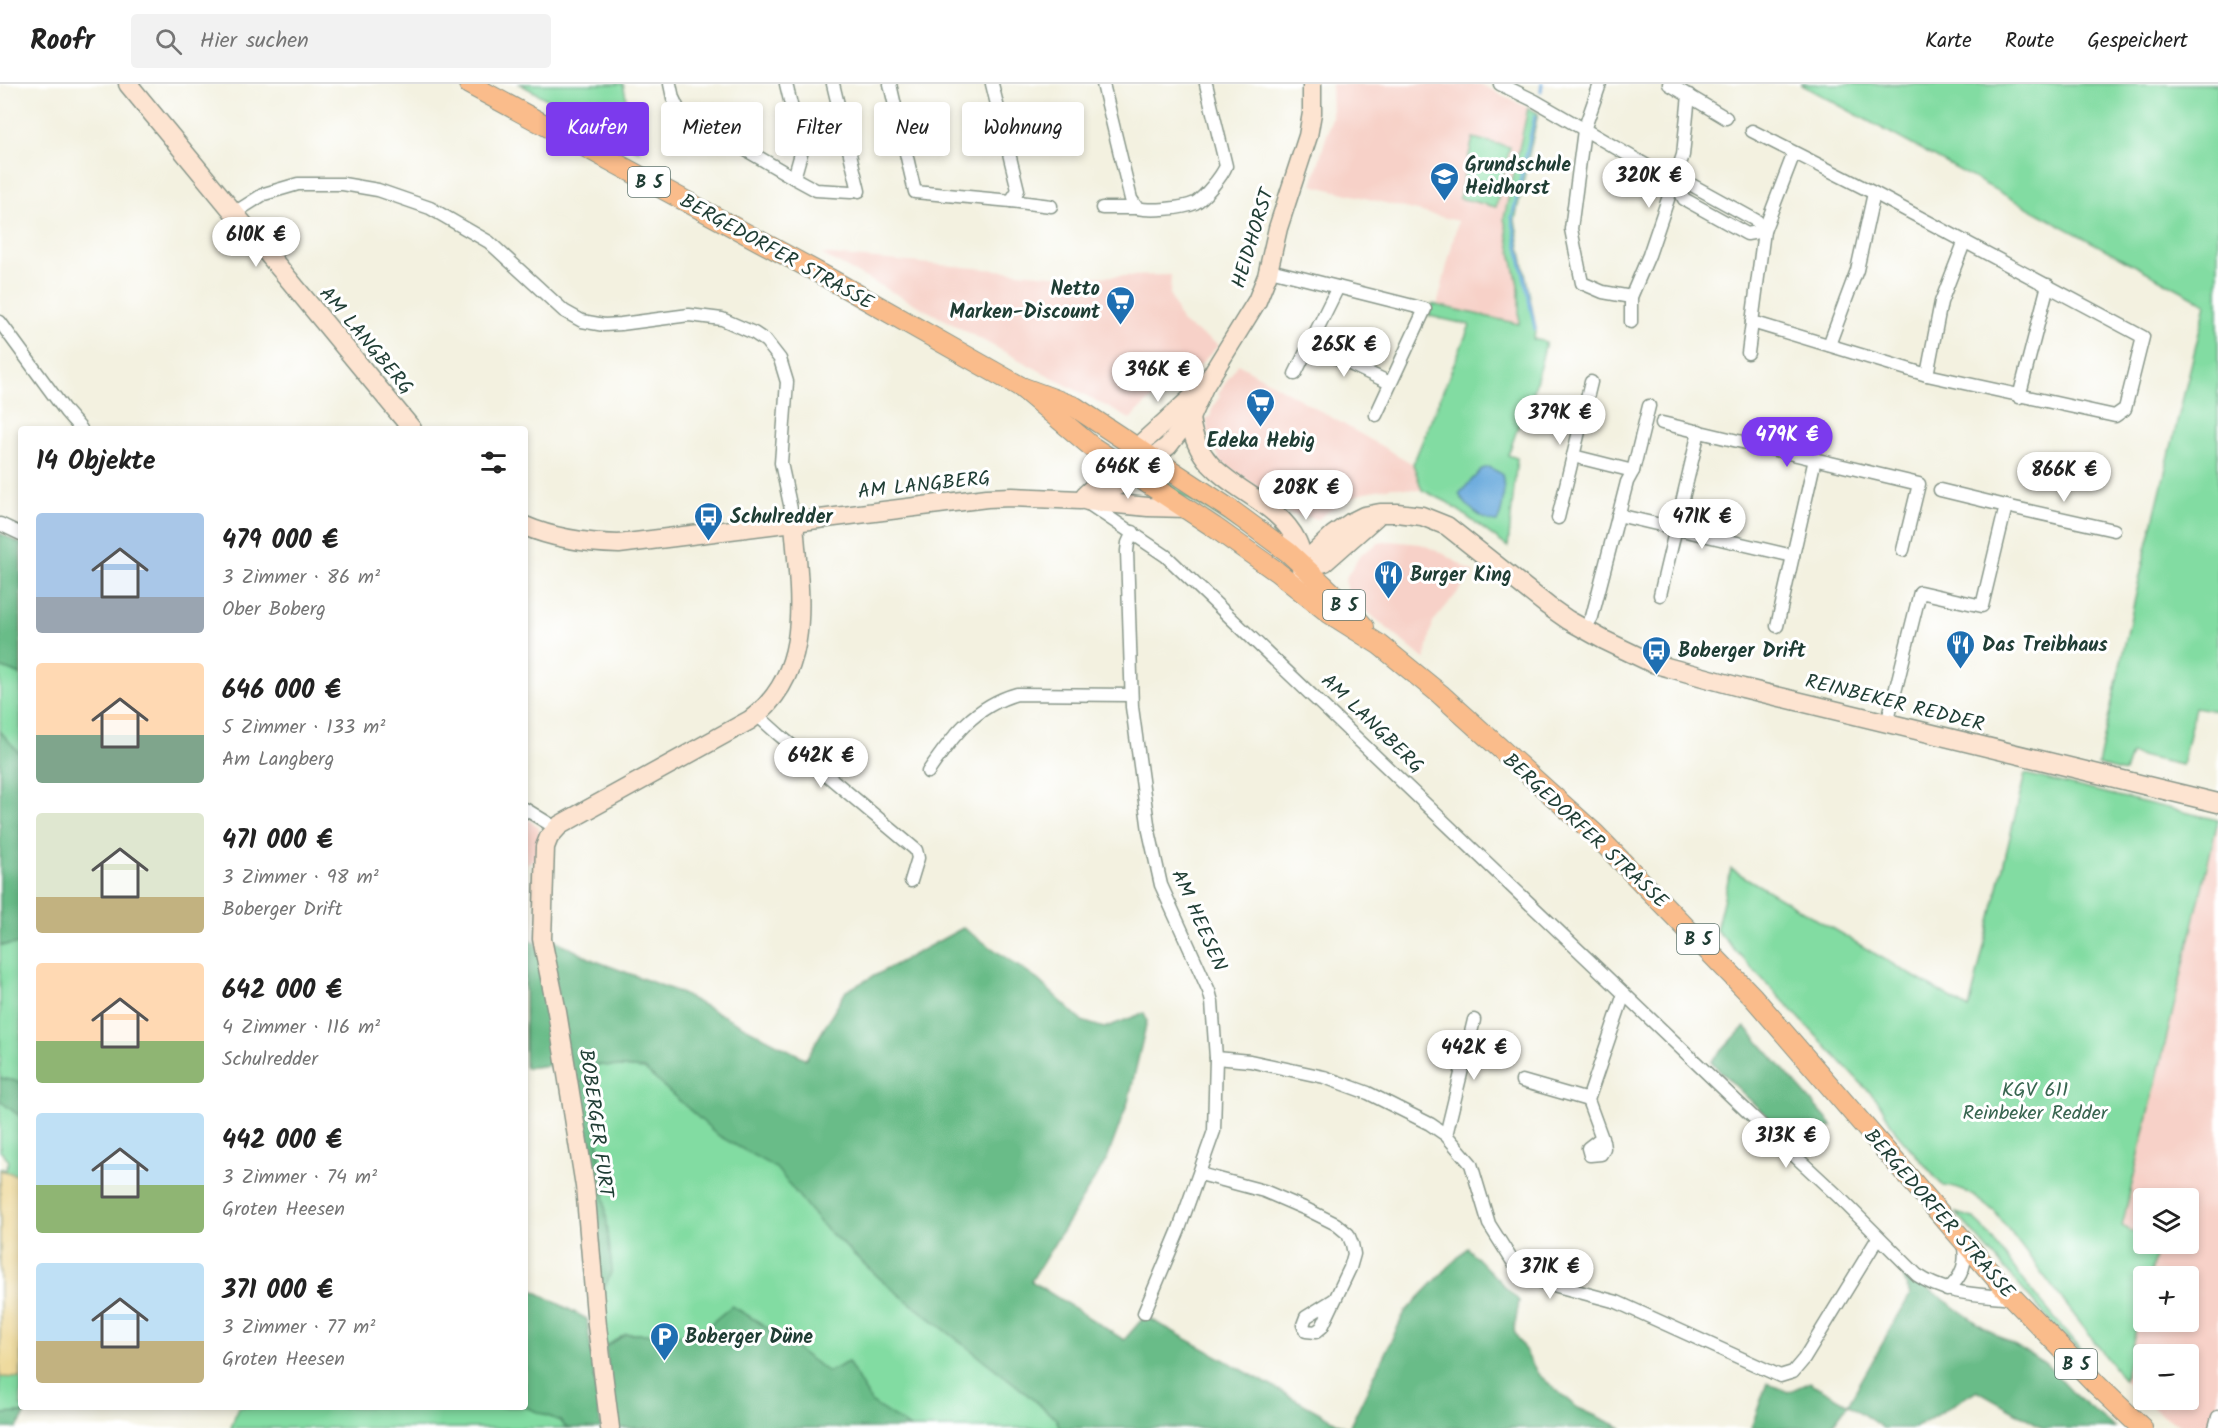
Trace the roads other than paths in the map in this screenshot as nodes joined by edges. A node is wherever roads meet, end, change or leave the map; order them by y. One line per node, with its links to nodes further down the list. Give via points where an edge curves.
1 (128, 84): 26 (street, AM LANGBERG)
2 (469, 84): 43 (main road, BERGEDORFER STRASSE / B 5)
3 (670, 84): 19 (street, via 680,111)
4 (786, 84): 19 (street, via 802,150)
5 (833, 84): 19 (street, via 855,191 816,190)
6 (890, 84): 22 (street, via 915,192)
7 (992, 84): 22 (street, via 1018,190)
8 (1102, 84): 25 (street, via 1131,199)
9 (1206, 84): 25 (street, via 1227,166 1196,202)
10 (1500, 84): 16 (street)
11 (1600, 84): 16 (street)
12 (1669, 84): 14 (street)
13 (1311, 86): 29 (street, HEIDHORST, via 1310,129 1278,228)
14 (1689, 95): 15 (street); 20 (street, via 1683,155)
15 (1726, 118)
16 (1584, 130): 20 (street); 32 (street, via 1571,229 1582,283)
17 (1752, 131): 18 (street)
18 (1794, 153): 21 (street); 27 (street)
19 (794, 177)
20 (1674, 182): 27 (street, via 1684,199 1747,234); 32 (street)
21 (1874, 193): 28 (street); 37 (street, via 1857,270)
22 (1011, 201): 23 (street)
23 (1051, 206)
24 (1102, 208): 25 (street)
25 (1137, 208)
26 (234, 213): 51 (street, AM LANGBERG); 66 (street, via 264,194 298,184 343,183 378,190 430,208 489,242 564,311 582,321 604,325 689,315 722,319 754,333 766,340 780,359 786,382 781,463)
27 (1764, 231): 35 (street)
28 (1964, 243): 30 (street); 40 (street, via 1941,302)
29 (1270, 270): 31 (street); 44 (street, HEIDHORST, via 1257,301)
30 (2048, 285): 45 (street); 45 (street, via 2143,337 2125,409 2115,416)
31 (1338, 287): 36 (street); 42 (street, via 1425,309)
32 (1630, 297): 34 (street)
33 (0, 322): 50 (street)
34 (1631, 322)
35 (1752, 322): 37 (street); 38 (street)
36 (1310, 345): 39 (street); 42 (street)
37 (1829, 345): 40 (street)
38 (1748, 352)
39 (1295, 374)
40 (1927, 375): 45 (street)
41 (1591, 382): 55 (street)
42 (1390, 384): 47 (street)
43 (1021, 387): 53 (main road, BERGEDORFER STRASSE / B 5); 54 (main road, BERGEDORFER STRASSE / B 5, via 1075,407)
44 (1204, 387): 48 (street, HEIDHORST); 54 (street, HEIDHORST)
45 (2019, 396)
46 (1649, 406): 58 (street)
47 (1376, 415)
48 (1190, 418): 54 (street, HEIDHORST, via 1168,446); 75 (street, via 1194,437 1210,465 1280,518 1298,542)
49 (1662, 423): 52 (street)
50 (78, 426)
51 (410, 426)
52 (1699, 431): 56 (street); 69 (street)
53 (1091, 446): 57 (main road, BERGEDORFER STRASSE / B 5); 59 (street, via 1097,465)
54 (1145, 453): 57 (street, HEIDHORST); 75 (main road, BERGEDORFER STRASSE / B 5, via 1231,510)
55 (1573, 456): 58 (street); 65 (street)
56 (1815, 459): 73 (street, via 1918,484); 74 (street)
57 (1126, 469): 59 (street); 61 (street, AM LANGBERG, via 1117,486); 63 (main road, BERGEDORFER STRASSE / B 5)
58 (1633, 471): 64 (street)
59 (1096, 485): 61 (street)
60 (1940, 490): 62 (street)
61 (1080, 500): 63 (street); 66 (street, AM LANGBERG, via 987,498); 71 (street, AM LANGBERG)
62 (2006, 506): 70 (street); 84 (street, via 1982,606 1920,591)
63 (1186, 508): 76 (main road, BERGEDORFER STRASSE / B 5)
64 (1618, 515): 69 (street); 80 (street, via 1592,617)
65 (1558, 518)
66 (794, 523): 68 (street, AM LANGBERG, via 619,544 561,538); 83 (street, via 798,639 783,684)
67 (0, 524): 72 (street)
68 (528, 527)
69 (1676, 528): 74 (street); 78 (street)
70 (2114, 530)
71 (1133, 532): 82 (street, AM HEESEN, via 1128,543); 90 (street, AM LANGBERG, via 1166,556)
72 (18, 533)
73 (1903, 550)
74 (1794, 556): 79 (street)
75 (1305, 568): 76 (street, REINBEKER REDDER); 77 (street); 80 (street, REINBEKER REDDER, via 1324,562 1377,516 1422,516 1438,521); 81 (main road, BERGEDORFER STRASSE / B 5)
76 (1276, 571): 77 (main road, BERGEDORFER STRASSE / B 5)
77 (1304, 592): 81 (main road, BERGEDORFER STRASSE / B 5)
78 (1660, 595)
79 (1777, 626)
80 (1584, 630): 84 (street, REINBEKER REDDER, via 1667,668)
81 (1380, 645): 99 (main road, BERGEDORFER STRASSE / B 5, via 1440,694 1650,888 1753,998)
82 (1131, 695): 85 (street, via 1017,694 999,699 977,712); 92 (street, AM HEESEN, via 1157,872 1209,991)
83 (757, 715): 88 (street); 89 (street, via 916,850 918,858)
84 (1887, 724): 86 (street, REINBEKER REDDER)
85 (928, 772)
86 (2218, 803)
87 (528, 811): 88 (street)
88 (556, 828): 105 (street, BOBERGER FURT, via 545,848 542,939 585,1186)
89 (911, 881)
90 (1624, 994): 94 (street); 98 (street, AM LANGBERG)
91 (1474, 1020): 95 (street)
92 (1216, 1058): 95 (street, via 1324,1077 1368,1093); 97 (street, AM HEESEN, via 1214,1131)
93 (1522, 1080): 94 (street)
94 (1588, 1100): 96 (street)
95 (1446, 1135): 98 (street, via 1471,1164 1489,1224 1513,1262 1542,1282 1617,1302 1780,1376 1793,1372 1804,1359)
96 (1601, 1138)
97 (1200, 1174): 102 (street, via 1286,1199 1342,1229 1350,1238 1354,1254); 103 (street, AM HEESEN)
98 (1878, 1238): 100 (street, AM LANGBERG, via 1917,1275)
99 (1961, 1239): 100 (street, via 1965,1249 1962,1270); 101 (main road, BERGEDORFER STRASSE / B 5)
100 (1947, 1290): 101 (street, AM LANGBERG)
101 (2013, 1298): 106 (main road, BERGEDORFER STRASSE / B 5)
102 (1335, 1299)
103 (1143, 1313)
104 (2218, 1417): 107 (street)
105 (610, 1428)
106 (2142, 1428)
107 (2215, 1428)

